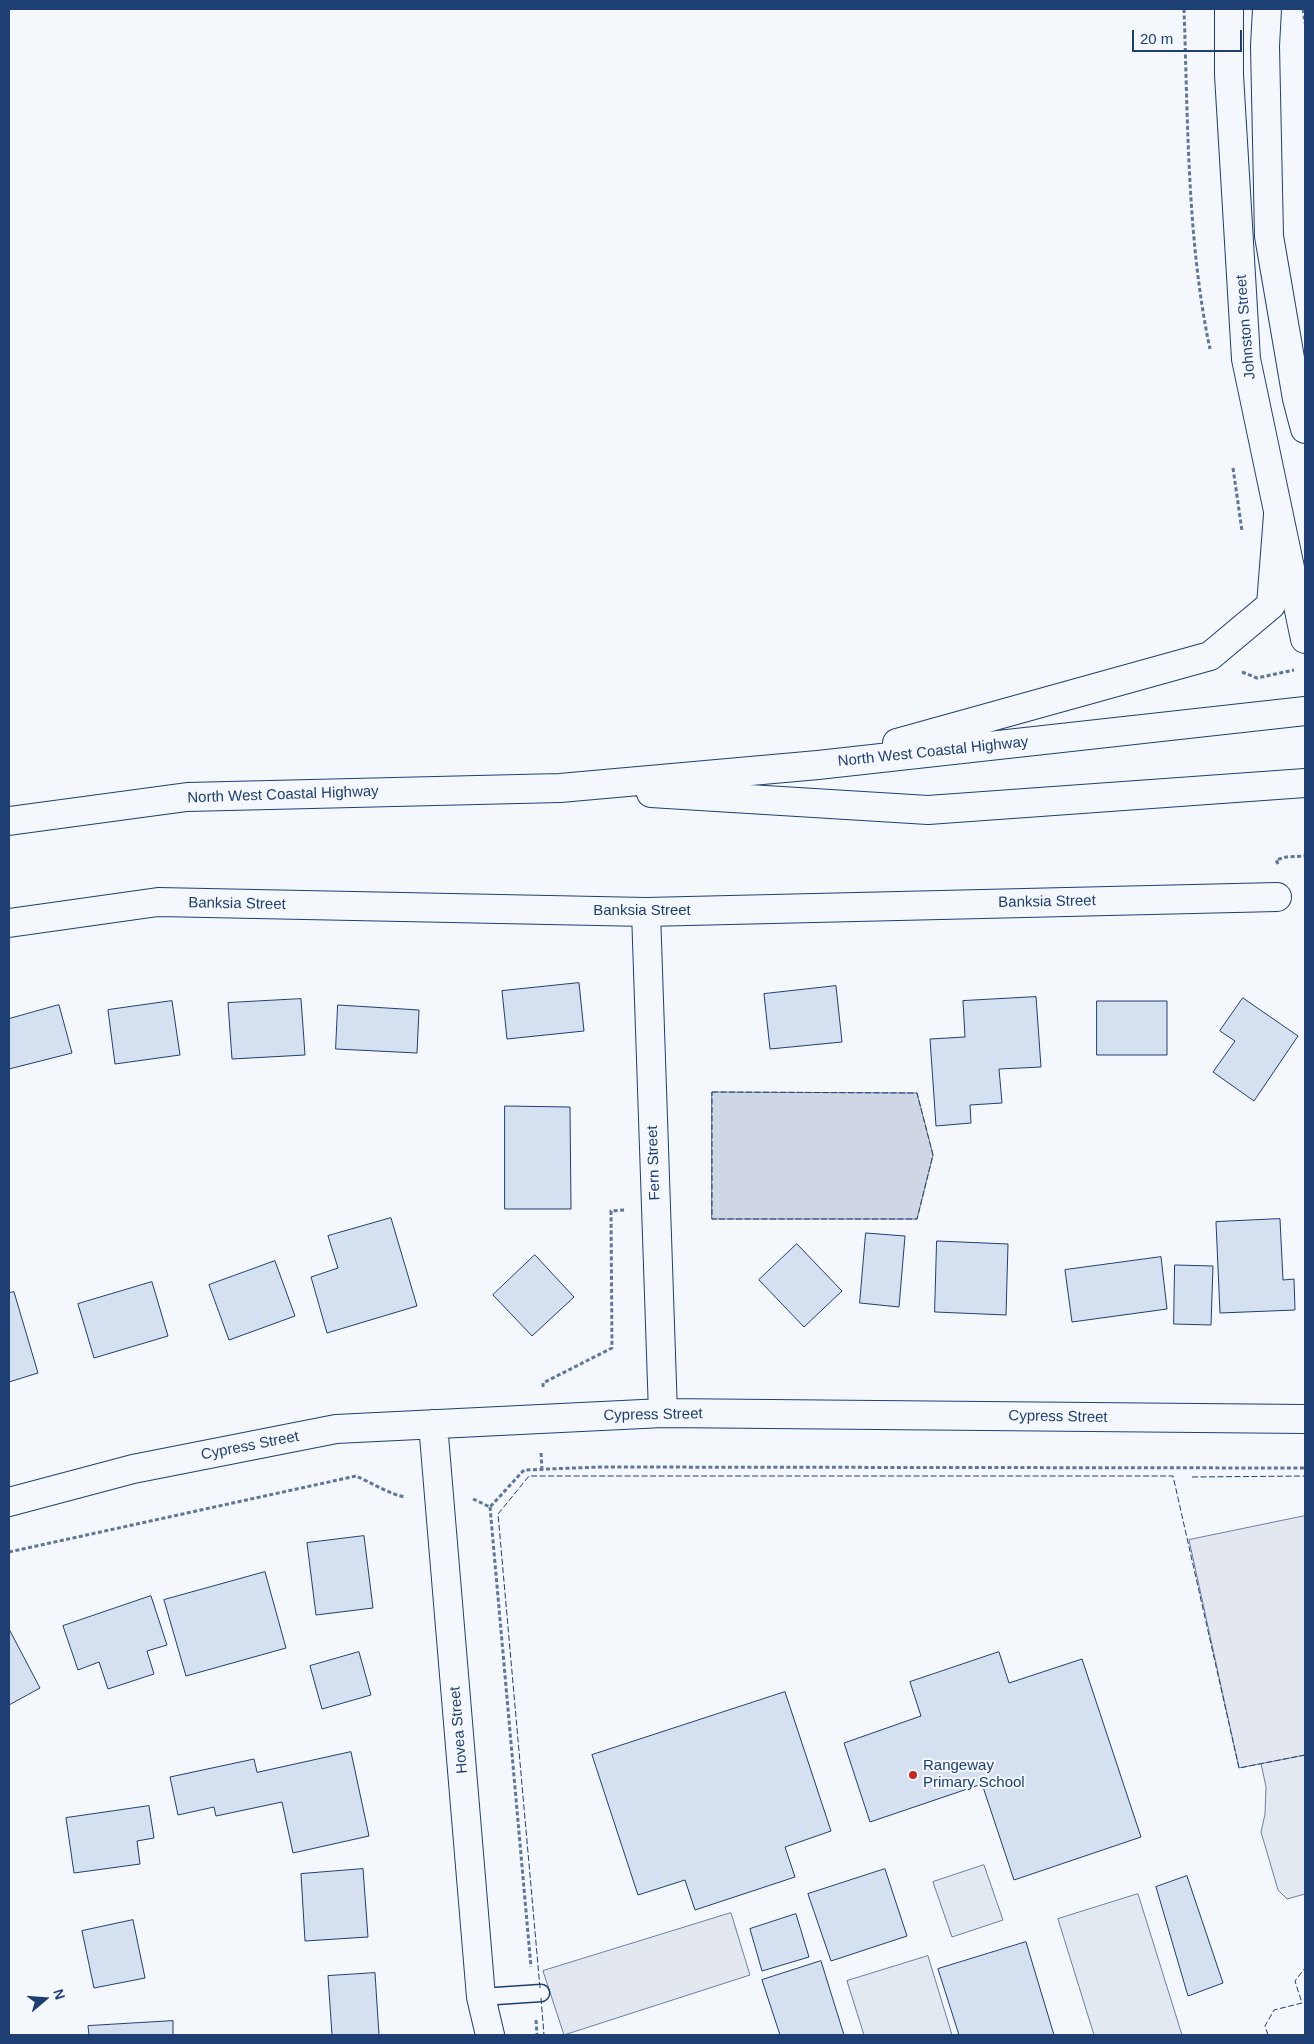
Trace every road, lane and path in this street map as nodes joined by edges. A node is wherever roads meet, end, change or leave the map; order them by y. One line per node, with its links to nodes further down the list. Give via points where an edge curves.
1 (1228, 9): 6 (main road, Johnston Street, via 1246,360)
2 (1267, 9): 5 (main road, via 1269,236)
3 (1302, 9): 4 (path)
4 (1305, 23)
5 (1305, 429)
6 (1278, 515): 7 (main road, Johnston Street); 9 (main road, via 1271,605 1210,656)
7 (1305, 639)
8 (1305, 711): 9 (main road, North West Coastal Highway)
9 (818, 765): 11 (main road, North West Coastal Highway)
10 (1305, 783): 11 (main road, North West Coastal Highway, via 928,810)
11 (560, 788): 12 (main road, North West Coastal Highway, via 187,797)
12 (9, 821)
13 (1305, 856): 14 (path, via 1286,856 1276,860)
14 (1279, 867)
15 (1277, 897): 16 (main road, Banksia Street)
16 (646, 912): 17 (main road, Banksia Street, via 158,902); 20 (main road, Fern Street)
17 (9, 923)
18 (611, 1211): 19 (path, via 612,1348 543,1383)
19 (542, 1391)
20 (662, 1413): 21 (main road, Cypress Street); 22 (main road, Cypress Street)
21 (1305, 1420)
22 (433, 1424): 28 (main road, Cypress Street, via 336,1429 132,1469); 32 (main road, Hovea Street)
23 (541, 1446): 25 (path)
24 (1305, 1468): 25 (path)
25 (542, 1469): 29 (path, via 524,1470)
26 (413, 1498): 30 (path, via 396,1496 356,1476)
27 (470, 1498): 29 (path)
28 (9, 1502)
29 (490, 1507): 31 (path)
30 (9, 1552)
31 (537, 1993): 32 (lane); 34 (path)
32 (481, 1997): 33 (main road, Hovea Street)
33 (490, 2035)
34 (537, 2035)

